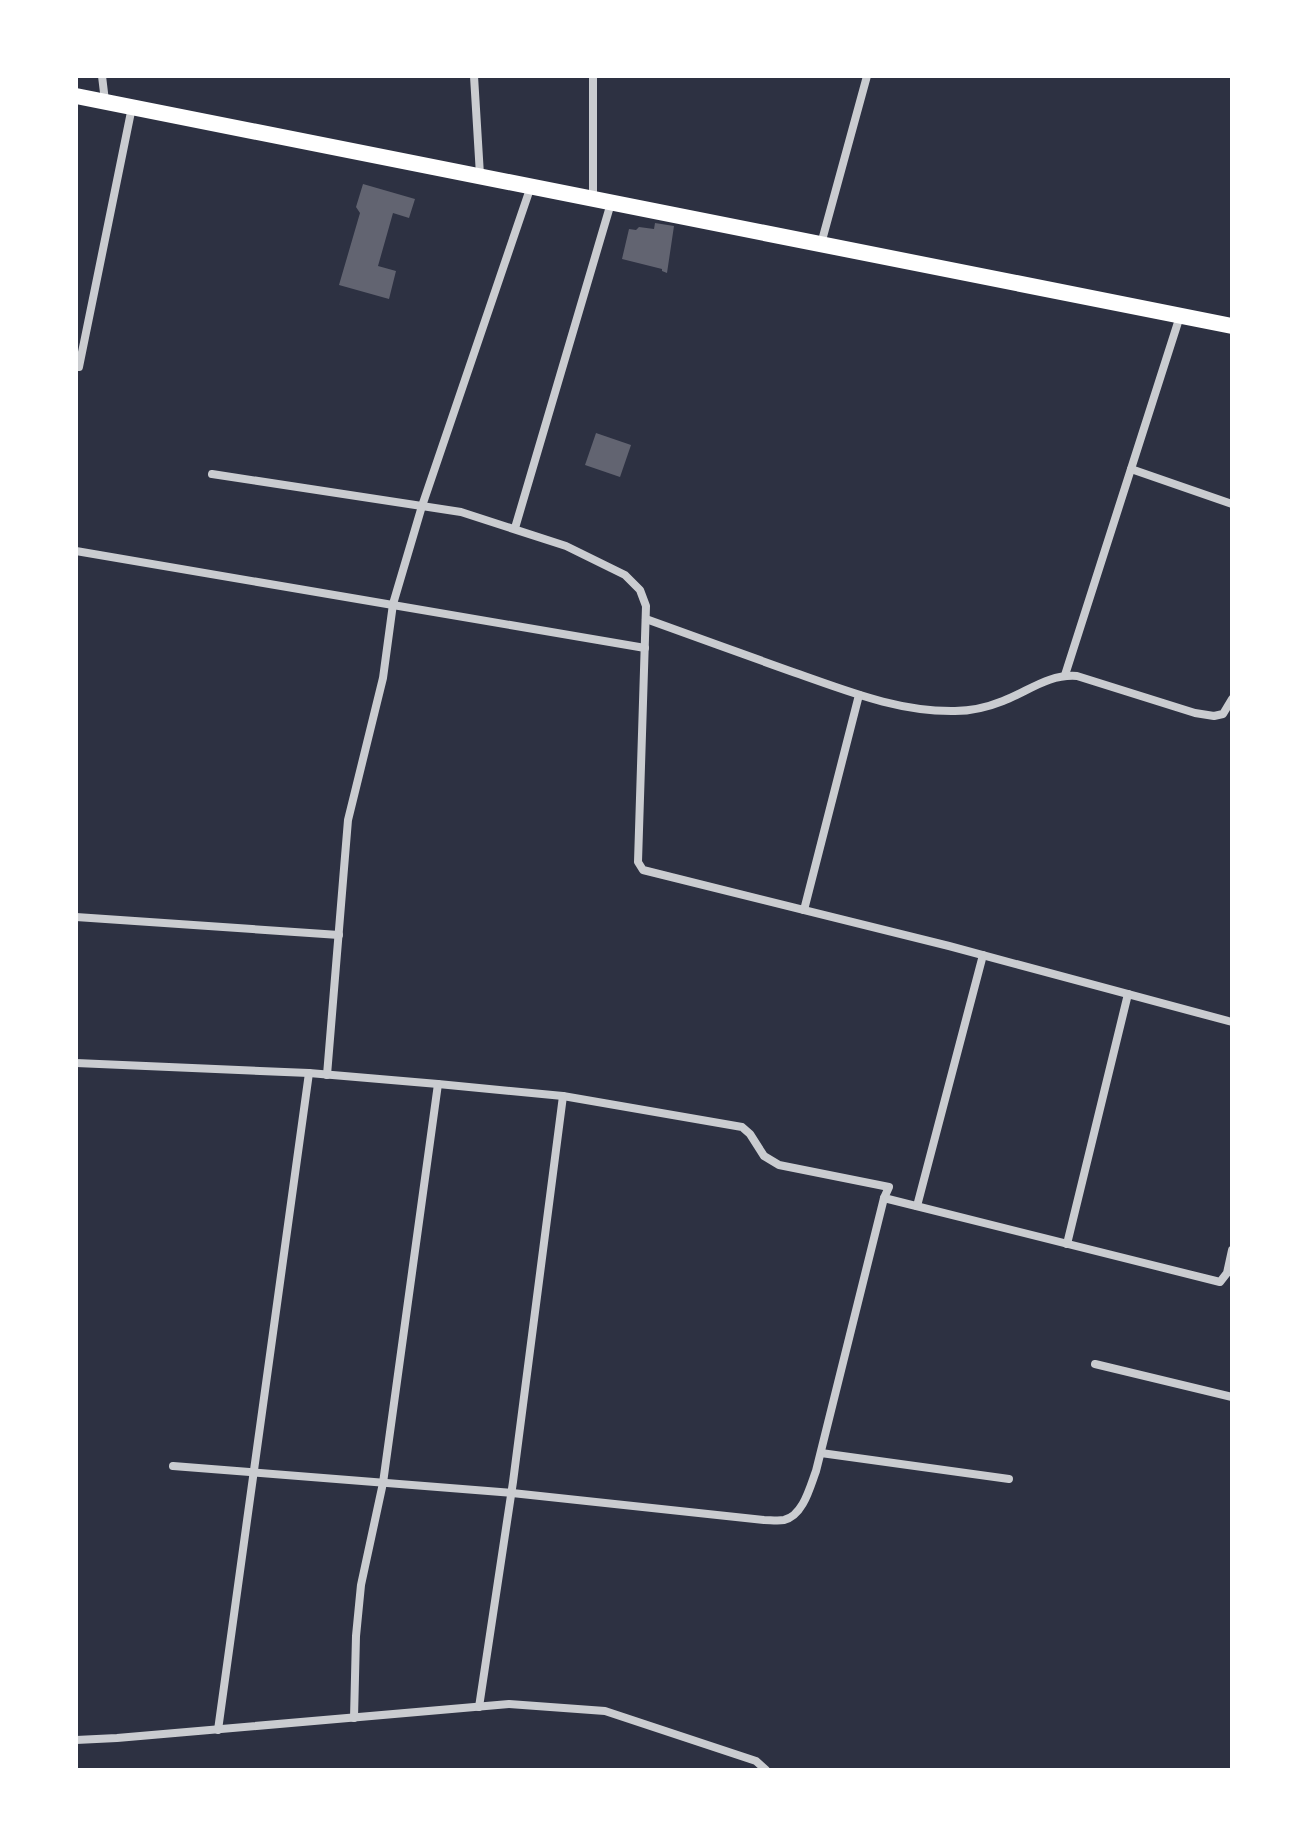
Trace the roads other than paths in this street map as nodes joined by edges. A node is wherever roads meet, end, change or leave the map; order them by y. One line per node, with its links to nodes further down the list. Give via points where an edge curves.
1 (102, 76): 6 (street)
2 (474, 76): 8 (street)
3 (593, 76): 10 (street)
4 (867, 76): 12 (street)
5 (76, 96): 6 (main road)
6 (105, 101): 7 (main road)
7 (132, 107): 8 (main road); 15 (street)
8 (480, 176): 9 (main road)
9 (531, 186): 10 (main road); 19 (street)
10 (593, 199): 11 (main road)
11 (611, 202): 12 (main road); 20 (street)
12 (821, 244): 13 (main road)
13 (1180, 316): 14 (main road); 16 (street)
14 (1232, 326)
15 (79, 367)
16 (1131, 469): 18 (street); 25 (street)
17 (212, 474): 19 (street)
18 (1232, 504)
19 (422, 506): 20 (street); 22 (street)
20 (515, 528): 23 (street, via 625,575 640,590)
21 (76, 551): 22 (street)
22 (393, 604): 24 (street); 30 (street, via 383,678 348,820)
23 (646, 619): 24 (street); 26 (street)
24 (645, 648): 28 (street, via 638,862 643,870)
25 (1065, 675): 26 (street, via 1043,680 1004,701 960,711 922,711); 27 (street, via 1205,715 1223,714)
26 (859, 695): 28 (street)
27 (1232, 699)
28 (804, 910): 31 (street)
29 (76, 917): 30 (street)
30 (339, 935): 36 (street)
31 (983, 955): 32 (street); 40 (street)
32 (1128, 994): 33 (street); 41 (street)
33 (1232, 1022)
34 (76, 1063): 35 (street)
35 (309, 1073): 36 (street); 47 (street)
36 (327, 1075): 37 (street)
37 (438, 1084): 38 (street); 49 (street)
38 (563, 1096): 39 (street, via 742,1127 764,1156 779,1165 889,1187); 50 (street)
39 (884, 1198): 40 (street); 45 (street)
40 (917, 1206): 41 (street)
41 (1067, 1244): 42 (street, via 1220,1282)
42 (1232, 1250)
43 (1095, 1364): 44 (street)
44 (1232, 1397)
45 (821, 1453): 48 (street); 50 (street, via 806,1497 794,1516 784,1520)
46 (173, 1466): 47 (street)
47 (254, 1472): 49 (street); 53 (street)
48 (1009, 1479)
49 (383, 1483): 50 (street); 52 (street, via 361,1585)
50 (512, 1493): 51 (street)
51 (479, 1707): 52 (street); 55 (street, via 605,1711 756,1761)
52 (354, 1718): 53 (street)
53 (218, 1730): 54 (street)
54 (76, 1740)
55 (766, 1770)

